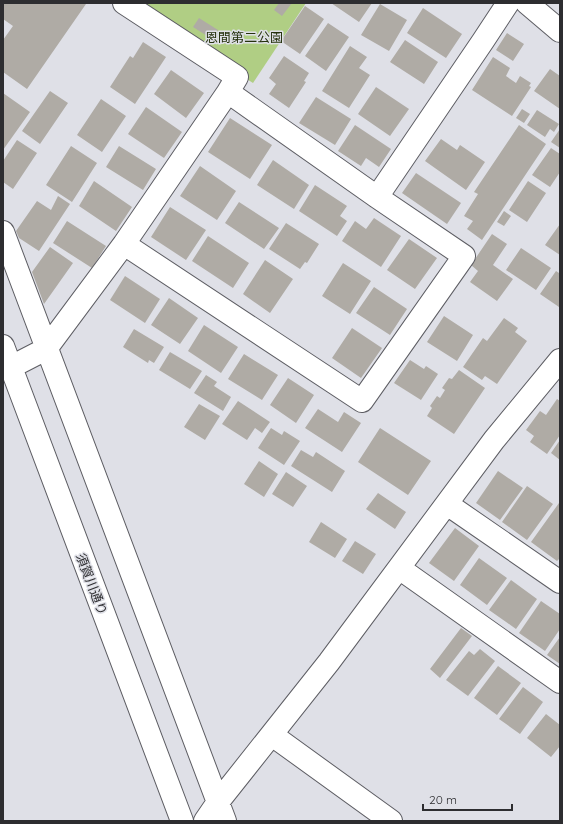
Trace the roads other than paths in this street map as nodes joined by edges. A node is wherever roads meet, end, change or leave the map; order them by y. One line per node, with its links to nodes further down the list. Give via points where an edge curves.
1 (124, 3): 5 (street, via 238,77)
2 (508, 3): 6 (street)
3 (527, 3): 4 (street)
4 (560, 31)
5 (228, 92): 6 (street); 8 (street)
6 (377, 197): 8 (street, via 464,256 362,401)
7 (3, 232): 10 (street)
8 (124, 244): 10 (street)
9 (3, 346): 12 (street, 須賀川通り)
10 (46, 349): 12 (street); 18 (street)
11 (560, 360): 13 (street, via 494,440)
12 (11, 367): 19 (street, 須賀川通り)
13 (447, 504): 14 (street); 15 (street)
14 (399, 568): 16 (street); 17 (street)
15 (560, 582)
16 (560, 682)
17 (272, 735): 18 (street); 21 (street)
18 (222, 812): 20 (street)
19 (182, 821)
20 (205, 821)
21 (391, 821)

